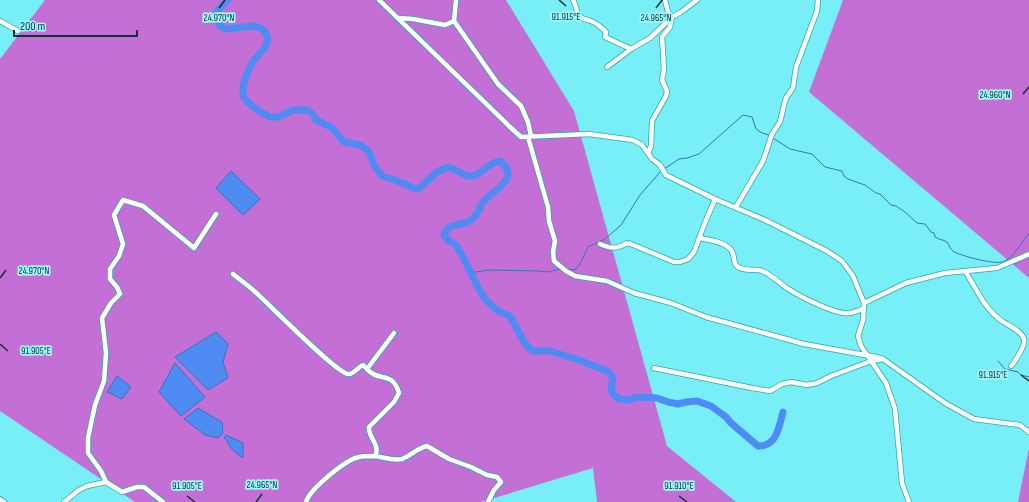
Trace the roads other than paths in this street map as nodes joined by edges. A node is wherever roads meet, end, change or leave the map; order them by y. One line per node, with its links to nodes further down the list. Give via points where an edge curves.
1 (379, 0): 8 (street)
2 (456, 0): 10 (street)
3 (573, 0): 12 (street, via 582,18 593,21 606,32 606,37)
4 (665, 0): 7 (street)
5 (697, 0): 7 (street)
6 (818, 0): 17 (street, via 817,11 796,67 793,88 786,98 780,122 772,134 763,161)
7 (672, 17): 12 (street, via 650,38); 15 (street, via 670,27 662,37 662,80 667,90 666,96 652,121 651,146)
8 (398, 18): 10 (street, via 446,25); 14 (street, via 517,134)
9 (0, 21): 11 (street)
10 (454, 21): 14 (street, via 498,84 521,106 528,122)
11 (18, 31)
12 (631, 49): 13 (street)
13 (607, 67)
14 (529, 137): 15 (street, via 589,134 633,140 642,145); 27 (street, via 555,241 554,261 566,271 575,276 607,281 634,293 671,303 706,317 804,344)
15 (648, 153): 16 (street, via 666,175)
16 (715, 200): 17 (street); 19 (street)
17 (736, 207): 24 (street, via 842,261 853,276)
18 (216, 214): 35 (street, via 194,248 143,206 123,200 114,214 123,244 110,269 110,279 120,294 102,318 106,353 104,381 95,405 88,438 88,454)
19 (699, 238): 20 (street, via 691,256 680,262 665,259 627,243 612,249); 25 (street, via 720,242 731,249 734,262 739,268 761,270 789,289 826,307 849,314)
20 (600, 244)
21 (1029, 254): 22 (street, via 997,268)
22 (965, 271): 24 (street, via 945,273 906,283); 30 (street, via 988,307 1024,338 1024,344)
23 (233, 274): 32 (street, via 342,372 352,373 363,365)
24 (864, 303): 25 (street)
25 (863, 309): 27 (street, via 858,336)
26 (394, 333): 32 (street)
27 (868, 356): 28 (street); 29 (street)
28 (883, 360): 29 (street); 33 (street, via 945,403 974,419 1020,425)
29 (871, 361): 31 (street, via 817,383 807,385 792,382 770,391); 42 (street, via 886,383 895,409 902,483)
30 (1011, 366)
31 (654, 368)
32 (367, 370): 34 (street, via 374,375 390,379 399,393 394,402 369,427 368,432 377,447)
33 (1029, 432)
34 (375, 456): 40 (street, via 358,457 344,464 317,485); 41 (street, via 394,460 426,446 449,459 500,479 502,482)
35 (106, 482): 38 (street, via 87,486); 39 (street, via 122,492 144,487)
36 (0, 499): 37 (street)
37 (4, 502)
38 (64, 502)
39 (163, 502)
40 (306, 502)
41 (488, 502)
42 (909, 502)

